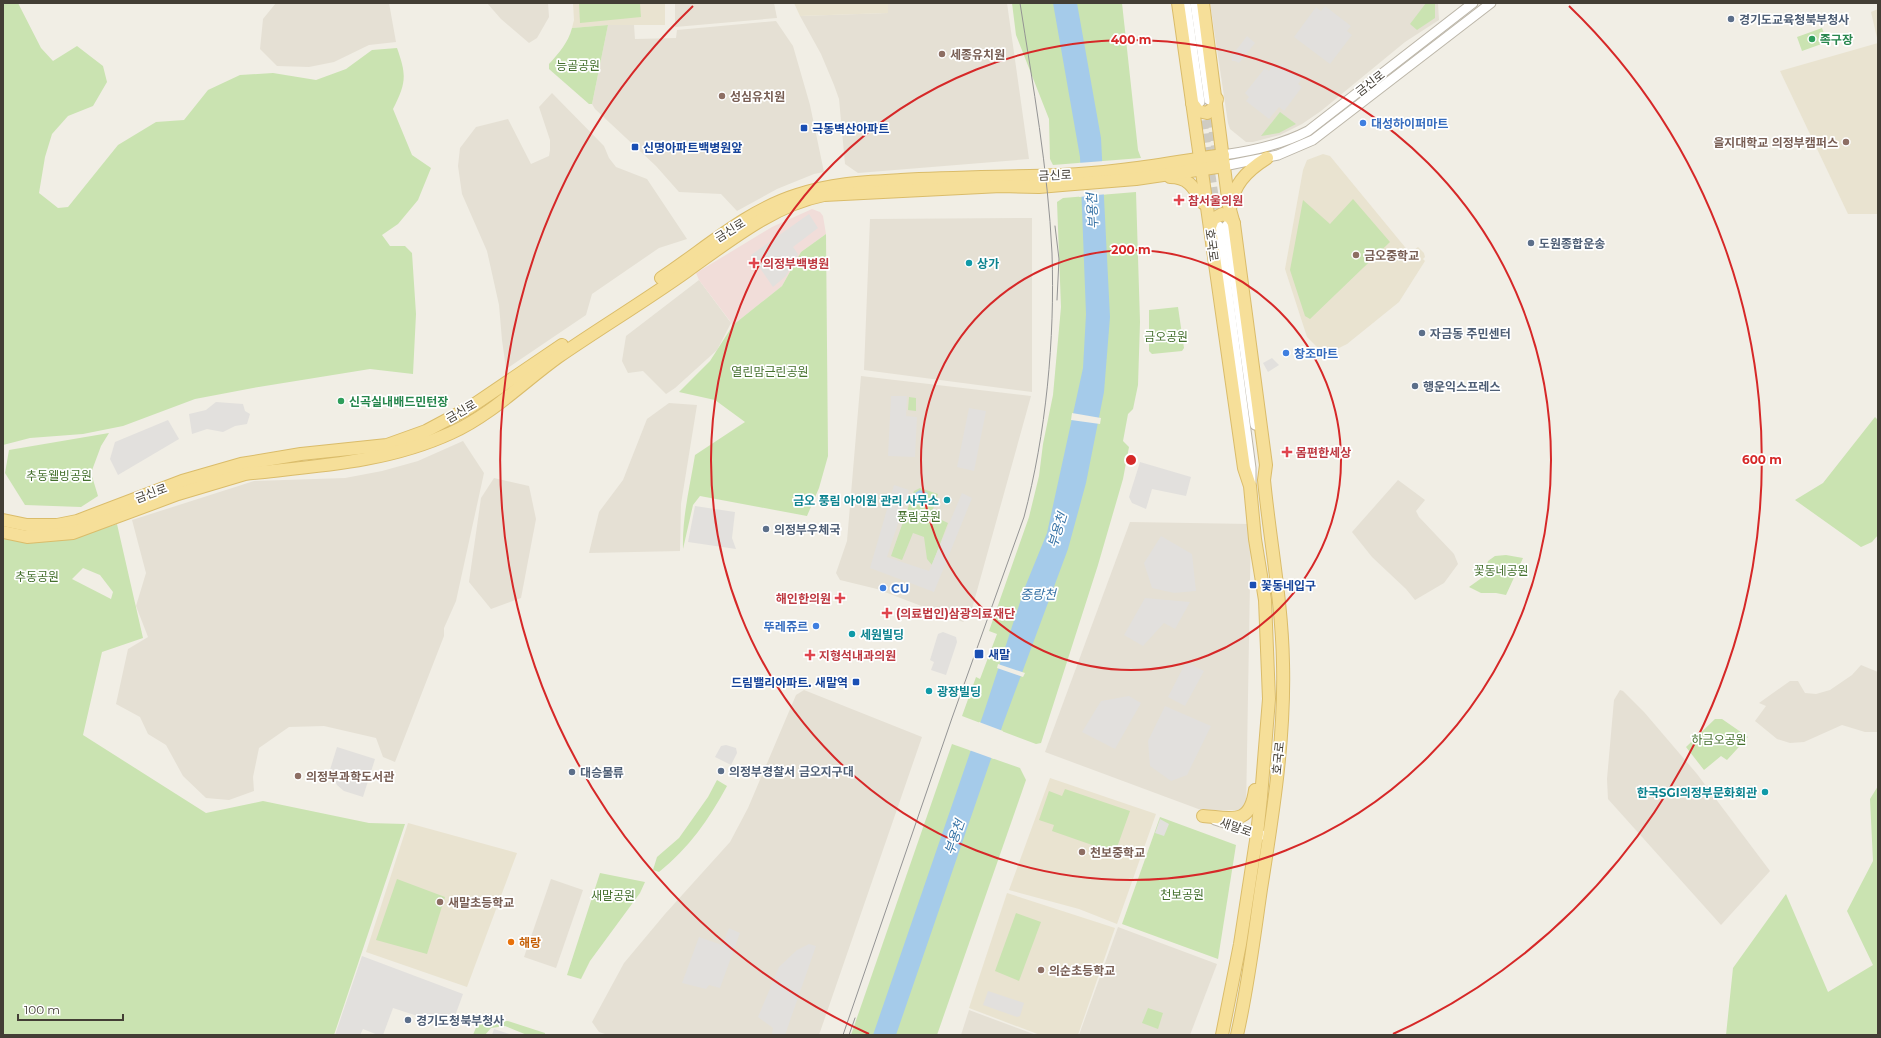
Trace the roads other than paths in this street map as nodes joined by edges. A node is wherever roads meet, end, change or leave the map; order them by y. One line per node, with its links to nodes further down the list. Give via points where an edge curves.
1 (1178, 3): 7 (main road, 호국로)
2 (1186, 3): 7 (street, 호국로)
3 (1195, 3): 7 (street, 호국로)
4 (1203, 3): 7 (main road, 호국로)
5 (1472, 3): 9 (street, 금신로, via 1308,130 1286,141)
6 (1491, 3): 8 (street, 금신로, via 1316,139)
7 (1204, 101): 9 (main road, 호국로); 10 (main road, 호국로)
8 (1267, 158): 9 (street, 금신로); 15 (main road, via 1240,181 1234,191)
9 (1223, 161): 10 (main road, 금신로); 15 (main road, 호국로, via 1229,206)
10 (1202, 164): 11 (main road, 금신로); 12 (main road, 금신로); 14 (main road, 호국로)
11 (1136, 174): 12 (main road, 금신로); 13 (main road)
12 (1150, 177): 14 (main road, via 1178,178 1187,181 1194,186)
13 (1062, 180): 16 (main road, 금신로, via 915,180 839,184 796,195 773,205 717,238 469,408 426,431 386,445 301,454 241,464 182,481 78,520 57,525 27,525); 17 (main road, 금신로, via 1039,187 1001,186 810,198 772,215 722,245 557,358 494,408 451,433 414,447 366,460 230,478 73,532 27,537)
14 (1207, 209): 15 (main road, 호국로)
15 (1224, 223): 18 (main road, 호국로, via 1244,468 1250,486 1265,600 1269,699); 21 (main road, 호국로, via 1266,465 1264,480 1281,615 1284,662 1282,720)
16 (3, 520)
17 (3, 532)
18 (1265, 742): 19 (main road, via 1249,811 1240,817); 20 (main road, 호국로)
19 (1203, 816): 20 (street, 새말로)
20 (1257, 834): 21 (street, 새말로); 23 (main road, 호국로, via 1240,944)
21 (1270, 836): 22 (main road, 호국로)
22 (1237, 1034)
23 (1222, 1035)

